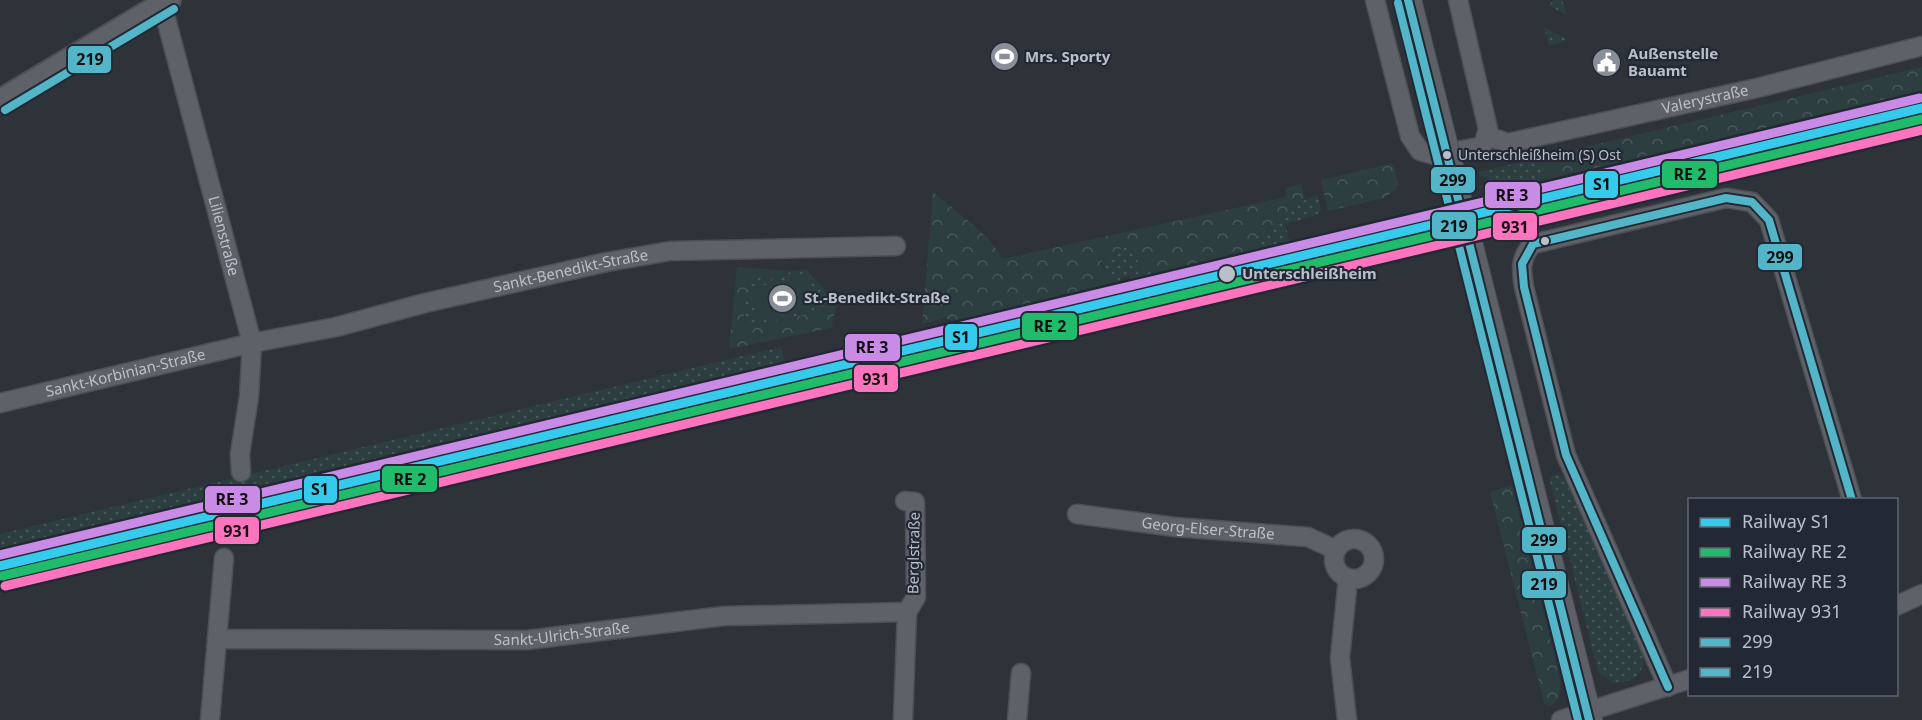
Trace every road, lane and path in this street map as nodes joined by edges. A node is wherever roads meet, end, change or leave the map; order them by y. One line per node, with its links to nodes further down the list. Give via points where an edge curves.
1 (1375, 0): 7 (street, via 1415,146 1435,155 1479,147)
2 (1408, 0): 25 (main road, bridge)
3 (1458, 0): 7 (street)
4 (162, 1): 6 (street); 9 (street, Lilienstraße)
5 (1922, 46): 7 (street, Valerystraße, via 1711,99 1508,143)
6 (0, 101)
7 (1487, 136)
8 (896, 246): 9 (street, Sankt-Benedikt-Straße, via 670,251 586,266 336,327)
9 (252, 343): 10 (street, Sankt-Korbinian-Straße); 11 (street, Lilienstraße)
10 (0, 403)
11 (241, 472)
12 (1851, 498): 24 (street, via 1769,220 1752,202 1726,198 1533,243 1521,267 1566,455)
13 (905, 501): 20 (street, Berglstraße, via 915,502 916,597)
14 (1077, 514): 15 (street, Georg-Elser-Straße, via 1175,527 1308,537)
15 (1336, 550): 17 (street, via 1335,567); 17 (street, via 1345,540 1357,539 1367,543 1373,553 1373,565 1366,575)
16 (224, 558): 21 (street)
17 (1348, 578): 29 (street, via 1340,658)
18 (1922, 594): 19 (street)
19 (1898, 605)
20 (907, 612): 21 (street, Sankt-Ulrich-Straße, via 724,616 527,640); 27 (street, Berglstraße)
21 (217, 639): 26 (street)
22 (1021, 673): 28 (street)
23 (1688, 679): 24 (street)
24 (1668, 687): 25 (street)
25 (1588, 716): 30 (street)
26 (210, 720)
27 (903, 720)
28 (1017, 720)
29 (1347, 720)
30 (1561, 720)

